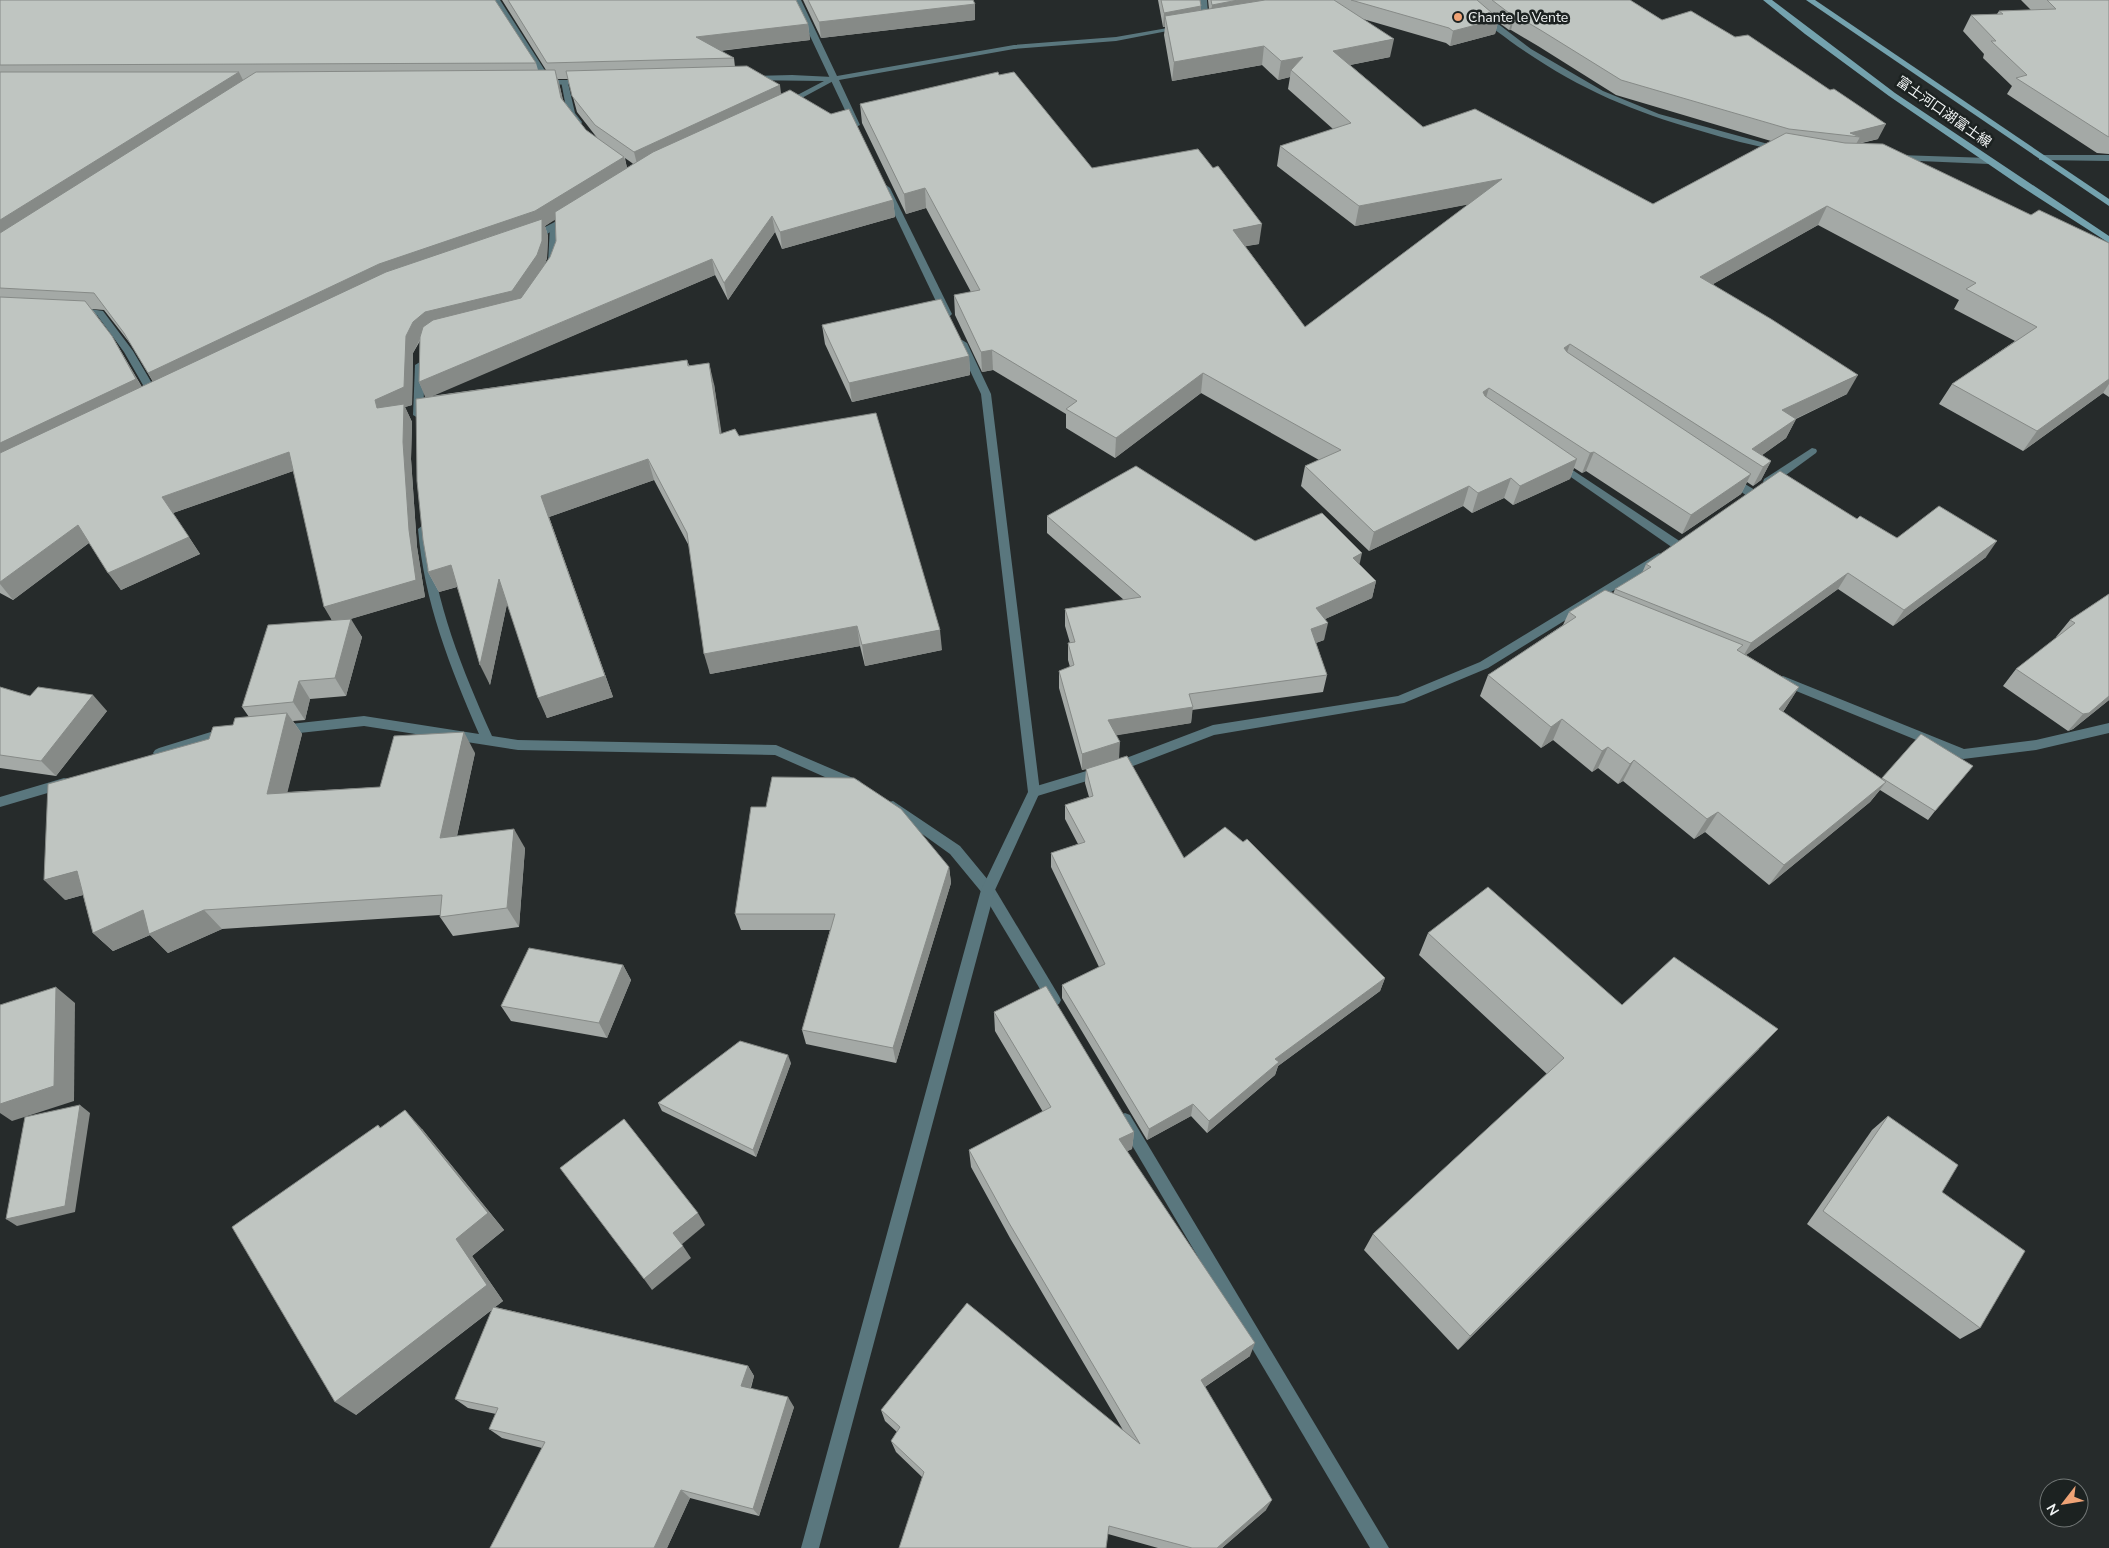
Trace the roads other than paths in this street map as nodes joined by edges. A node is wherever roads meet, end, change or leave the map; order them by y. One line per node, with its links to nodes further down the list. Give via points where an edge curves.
1 (496, 0): 16 (street)
2 (797, 0): 12 (street)
3 (1203, 0): 8 (street)
4 (1463, 0): 20 (street, via 1524,48 1619,102 1750,144)
5 (1767, 0): 24 (main road, 富士河口湖富士線, via 1806,32)
6 (1810, 0): 22 (main road, 富士河口湖富士線)
7 (1216, 22): 8 (street)
8 (1206, 24): 9 (street)
9 (1197, 25)
10 (1188, 27): 12 (street, via 1116,40 1014,47)
11 (743, 78): 12 (street)
12 (833, 79): 17 (street); 19 (street)
13 (564, 82): 14 (street); 16 (street); 18 (street, via 571,113)
14 (594, 82)
15 (529, 83): 16 (street)
16 (549, 83)
17 (780, 107)
18 (583, 129)
19 (863, 140)
20 (1788, 150)
21 (1893, 158): 24 (street)
22 (2042, 158): 23 (street); 26 (main road, 富士河口湖富士線)
23 (2109, 158)
24 (1989, 161): 29 (main road, 富士河口湖富士線)
25 (880, 175): 50 (street, via 986,394)
26 (2109, 203)
27 (579, 211): 28 (street)
28 (554, 226): 30 (street); 31 (street, via 554,258)
29 (2109, 240)
30 (517, 241)
31 (550, 273)
32 (68, 310): 34 (street, via 100,312)
33 (420, 354): 35 (street)
34 (155, 397)
35 (418, 422)
36 (1812, 451): 38 (street, via 1747,496)
37 (1548, 457): 40 (street, via 1680,543)
38 (1718, 471)
39 (422, 522): 46 (street, via 431,591 447,647)
40 (1586, 602): 41 (street); 50 (street, via 1484,664 1400,700 1213,730 1116,767)
41 (1604, 610)
42 (1770, 676): 43 (street, via 1963,754 2036,745)
43 (2109, 728)
44 (270, 731): 46 (street, via 364,721)
45 (242, 734): 47 (street, via 214,736)
46 (488, 741): 49 (street, via 518,745 776,750)
47 (149, 756)
48 (74, 780): 52 (street)
49 (865, 789)
50 (1034, 792): 53 (street)
51 (881, 798): 53 (street, via 955,850)
52 (0, 802)
53 (988, 890): 54 (street); 56 (street)
54 (1059, 1009)
55 (1115, 1103): 57 (street)
56 (810, 1548)
57 (1380, 1548)

